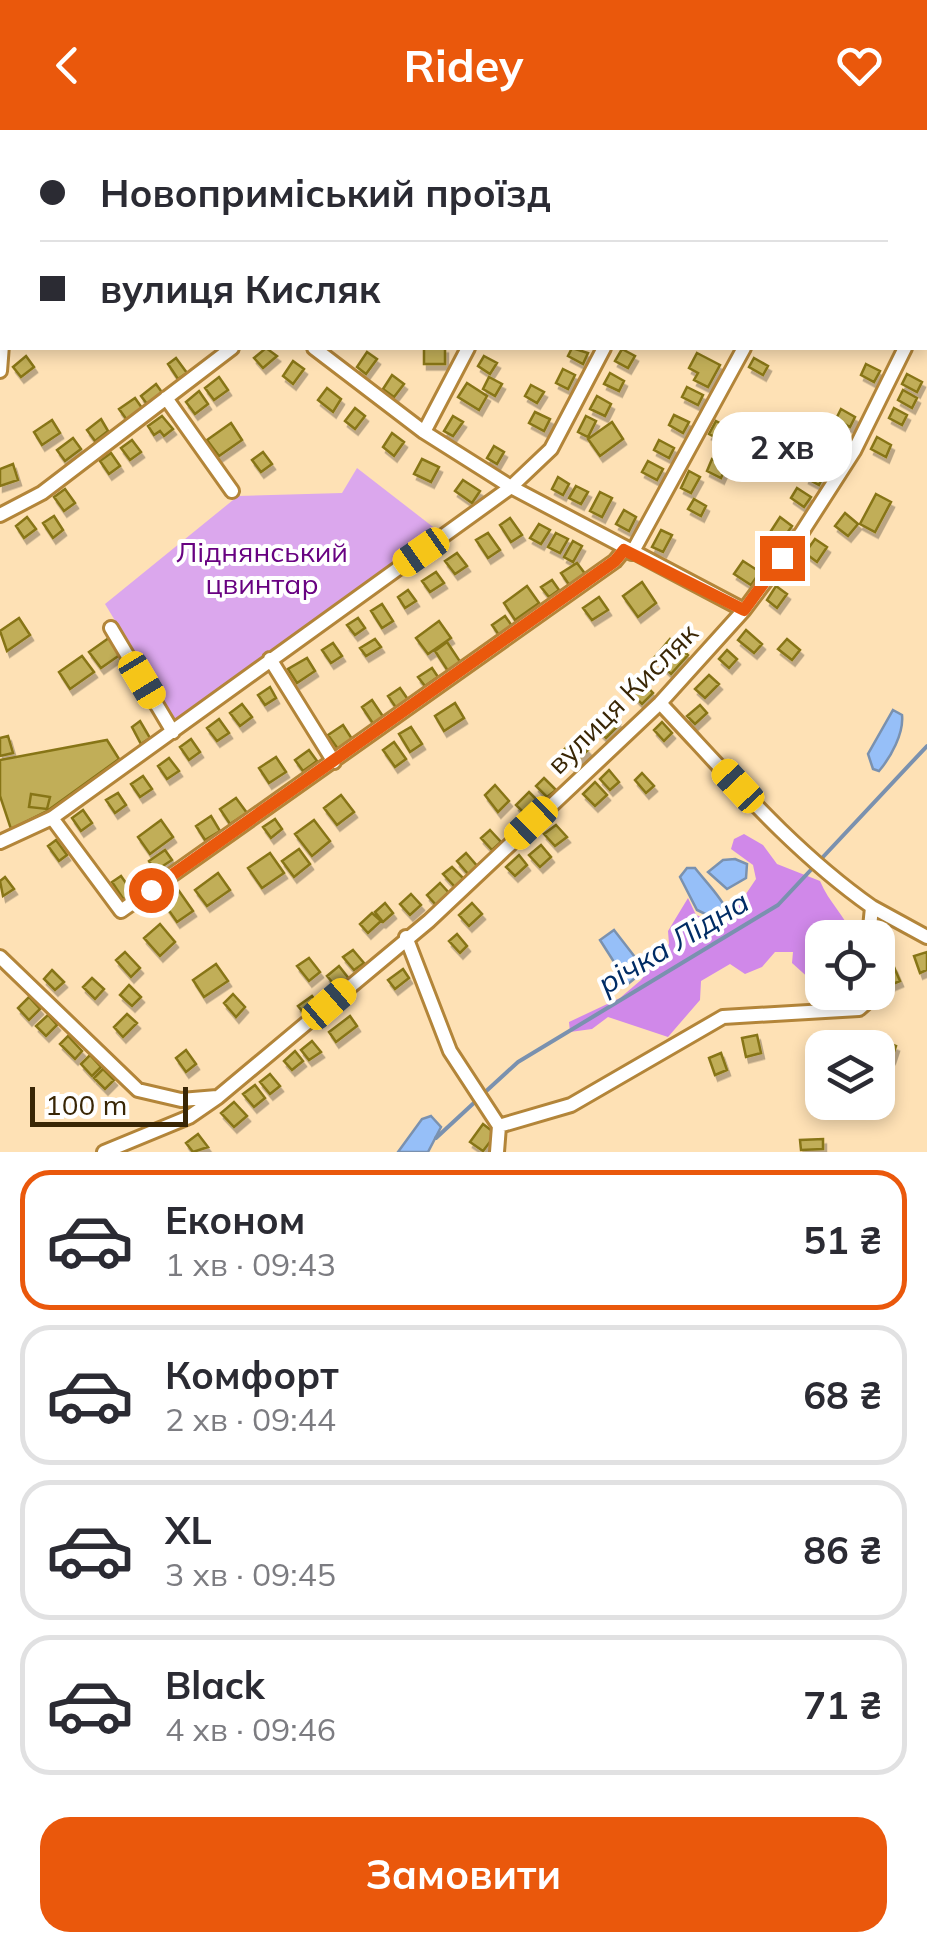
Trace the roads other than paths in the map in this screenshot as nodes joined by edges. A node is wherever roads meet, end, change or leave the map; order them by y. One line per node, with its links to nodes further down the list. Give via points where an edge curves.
1 (229, 350): 7 (street)
2 (317, 350): 8 (street)
3 (467, 350): 8 (street)
4 (603, 350): 9 (street, via 551,449)
5 (743, 350): 12 (street)
6 (905, 350): 13 (street, вулиця Кисляк, via 854,451)
7 (166, 398): 10 (street); 11 (street, via 42,493)
8 (424, 432): 9 (street)
9 (511, 487): 12 (street); 15 (street)
10 (232, 492)
11 (0, 515)
12 (628, 552): 13 (street); 18 (street)
13 (744, 610): 16 (street, вулиця Кисляк)
14 (111, 628): 17 (street)
15 (270, 660): 17 (street); 18 (street)
16 (660, 703): 21 (street, via 785,836); 23 (street, вулиця Кисляк)
17 (174, 732): 19 (street)
18 (334, 762): 19 (street, via 121,911)
19 (52, 818): 20 (street)
20 (2, 834)
21 (872, 908): 22 (street); 24 (street)
22 (871, 920)
23 (406, 937): 27 (street, вулиця Кисляк); 28 (street, via 450,1051)
24 (927, 937)
25 (0, 957): 27 (street, via 138,1090 181,1100)
26 (844, 1010): 28 (street, via 723,1018 571,1105)
27 (218, 1097): 29 (street, вулиця Кисляк, via 189,1117)
28 (500, 1126): 30 (street)
29 (104, 1152)
30 (497, 1152)

